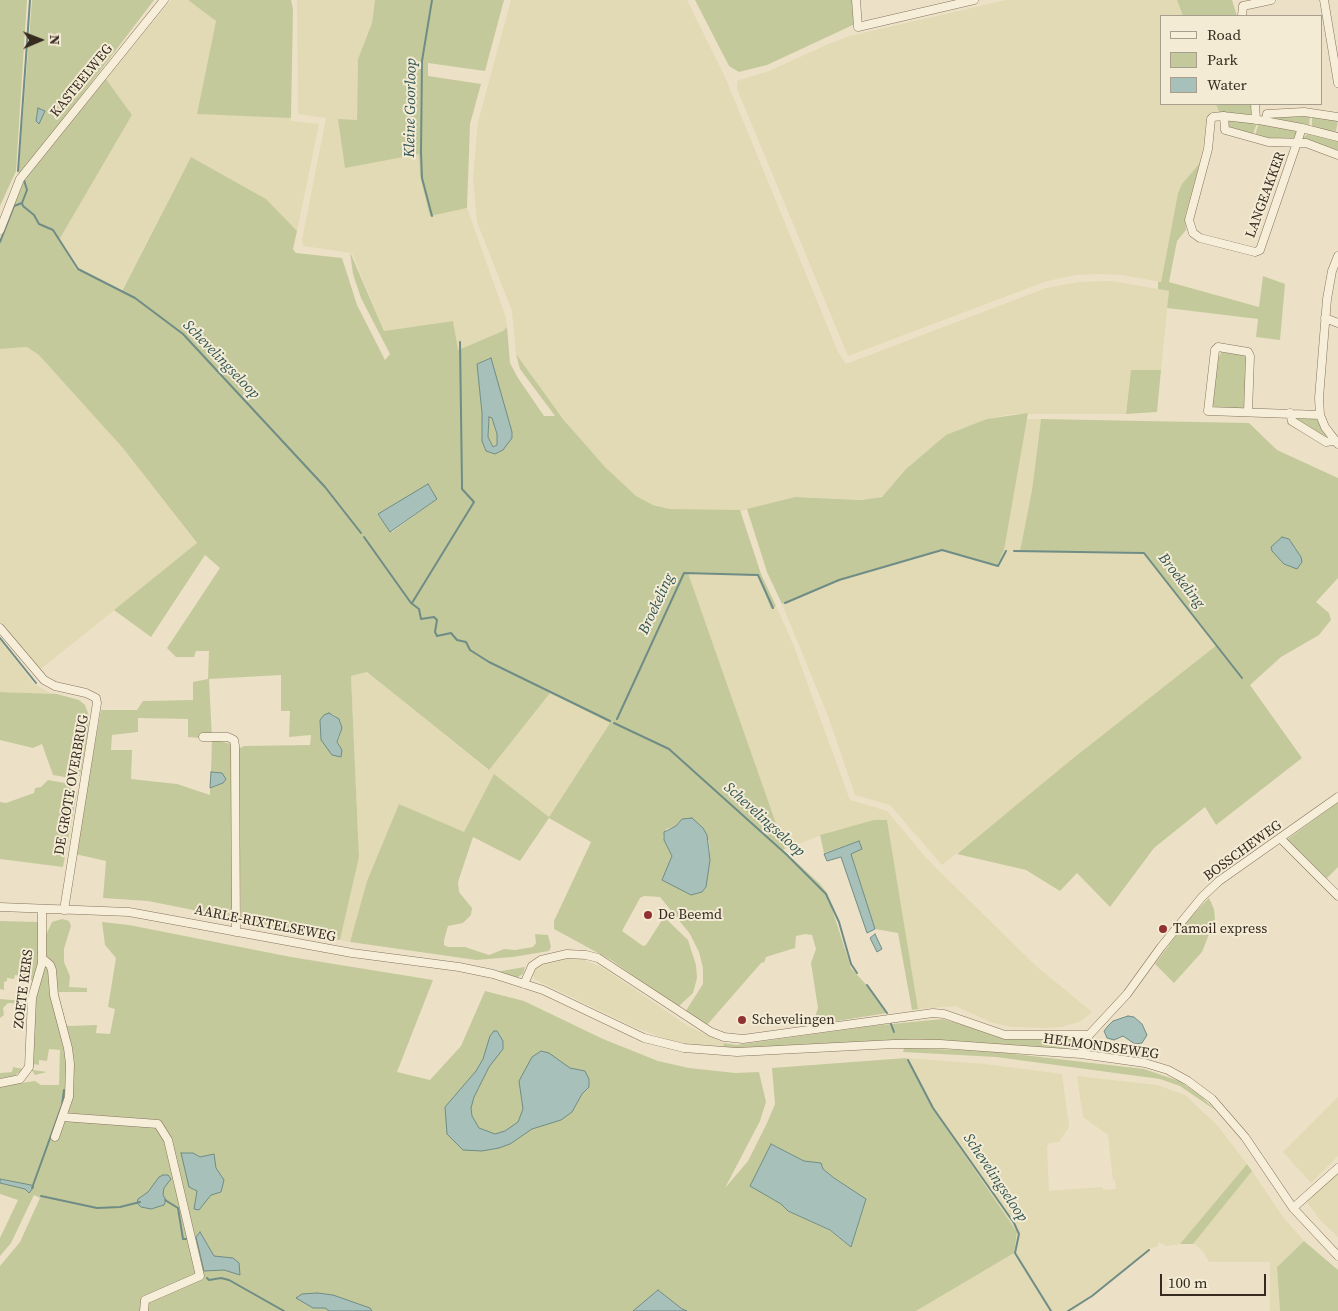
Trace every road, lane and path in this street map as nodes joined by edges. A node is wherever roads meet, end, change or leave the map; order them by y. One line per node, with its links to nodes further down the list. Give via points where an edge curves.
1 (164, 0): 17 (street, KASTEELWEG, via 20,179)
2 (856, 0): 3 (street, via 858,27)
3 (974, 0)
4 (1271, 0): 6 (street, via 1243,6)
5 (1324, 0): 7 (street)
6 (1242, 15)
7 (1338, 83)
8 (1255, 105): 11 (street)
9 (1224, 116): 11 (street); 15 (street, via 1225,130 1268,142); 15 (street, LANGEAKKER, via 1211,119 1208,149 1189,220 1193,233 1200,238 1255,252 1260,250)
10 (1338, 117): 12 (street, via 1304,112 1267,114)
11 (1256, 120): 12 (street)
12 (1266, 121): 13 (street)
13 (1302, 128): 14 (street); 15 (street, LANGEAKKER)
14 (1338, 138)
15 (1299, 142): 16 (street)
16 (1338, 155)
17 (0, 230)
18 (1338, 256): 19 (street, via 1332,271)
19 (1325, 318): 20 (street); 23 (street)
20 (1338, 323)
21 (1248, 412): 21 (street, via 1208,411 1215,350 1218,348 1248,352 1250,356); 22 (street)
22 (1290, 414): 23 (street); 24 (street, via 1292,421 1326,442)
23 (1320, 415): 24 (street)
24 (1336, 442)
25 (0, 628): 32 (street, DE GROTE OVERBRUG, via 44,680 96,698)
26 (203, 737): 33 (street, via 234,740)
27 (1338, 797): 28 (street, BOSSCHEWEG)
28 (1281, 839): 29 (street); 36 (street, BOSSCHEWEG, via 1219,881 1202,897)
29 (1338, 896)
30 (0, 907): 31 (street, AARLE-RIXTELSEWEG)
31 (42, 909): 32 (street, AARLE-RIXTELSEWEG); 34 (street, ZOETE KERS)
32 (64, 910): 33 (street, AARLE-RIXTELSEWEG, via 130,912)
33 (236, 932): 35 (street, AARLE-RIXTELSEWEG, via 352,953 459,967)
34 (42, 958): 39 (street, ZOETE KERS, via 32,998 28,1069 17,1080); 40 (street, via 52,970 54,995 68,1048 69,1097)
35 (524, 984): 36 (street, HELMONDSEWEG, via 532,966 541,960 567,954 598,958 711,1032 743,1039 938,1013 1005,1035); 37 (street, AARLE-RIXTELSEWEG, via 644,1038 684,1048 737,1052)
36 (1090, 1036): 38 (street, BOSSCHEWEG)
37 (894, 1044): 38 (street, HELMONDSEWEG, via 965,1045)
38 (1081, 1054): 43 (street, HELMONDSEWEG, via 1145,1063 1188,1081 1227,1114)
39 (0, 1083)
40 (62, 1117): 41 (street); 45 (street, via 158,1124 168,1140 200,1276 145,1300)
41 (55, 1137)
42 (1338, 1168): 43 (street)
43 (1293, 1208): 44 (street, HELMONDSEWEG)
44 (1338, 1256)
45 (144, 1311)

